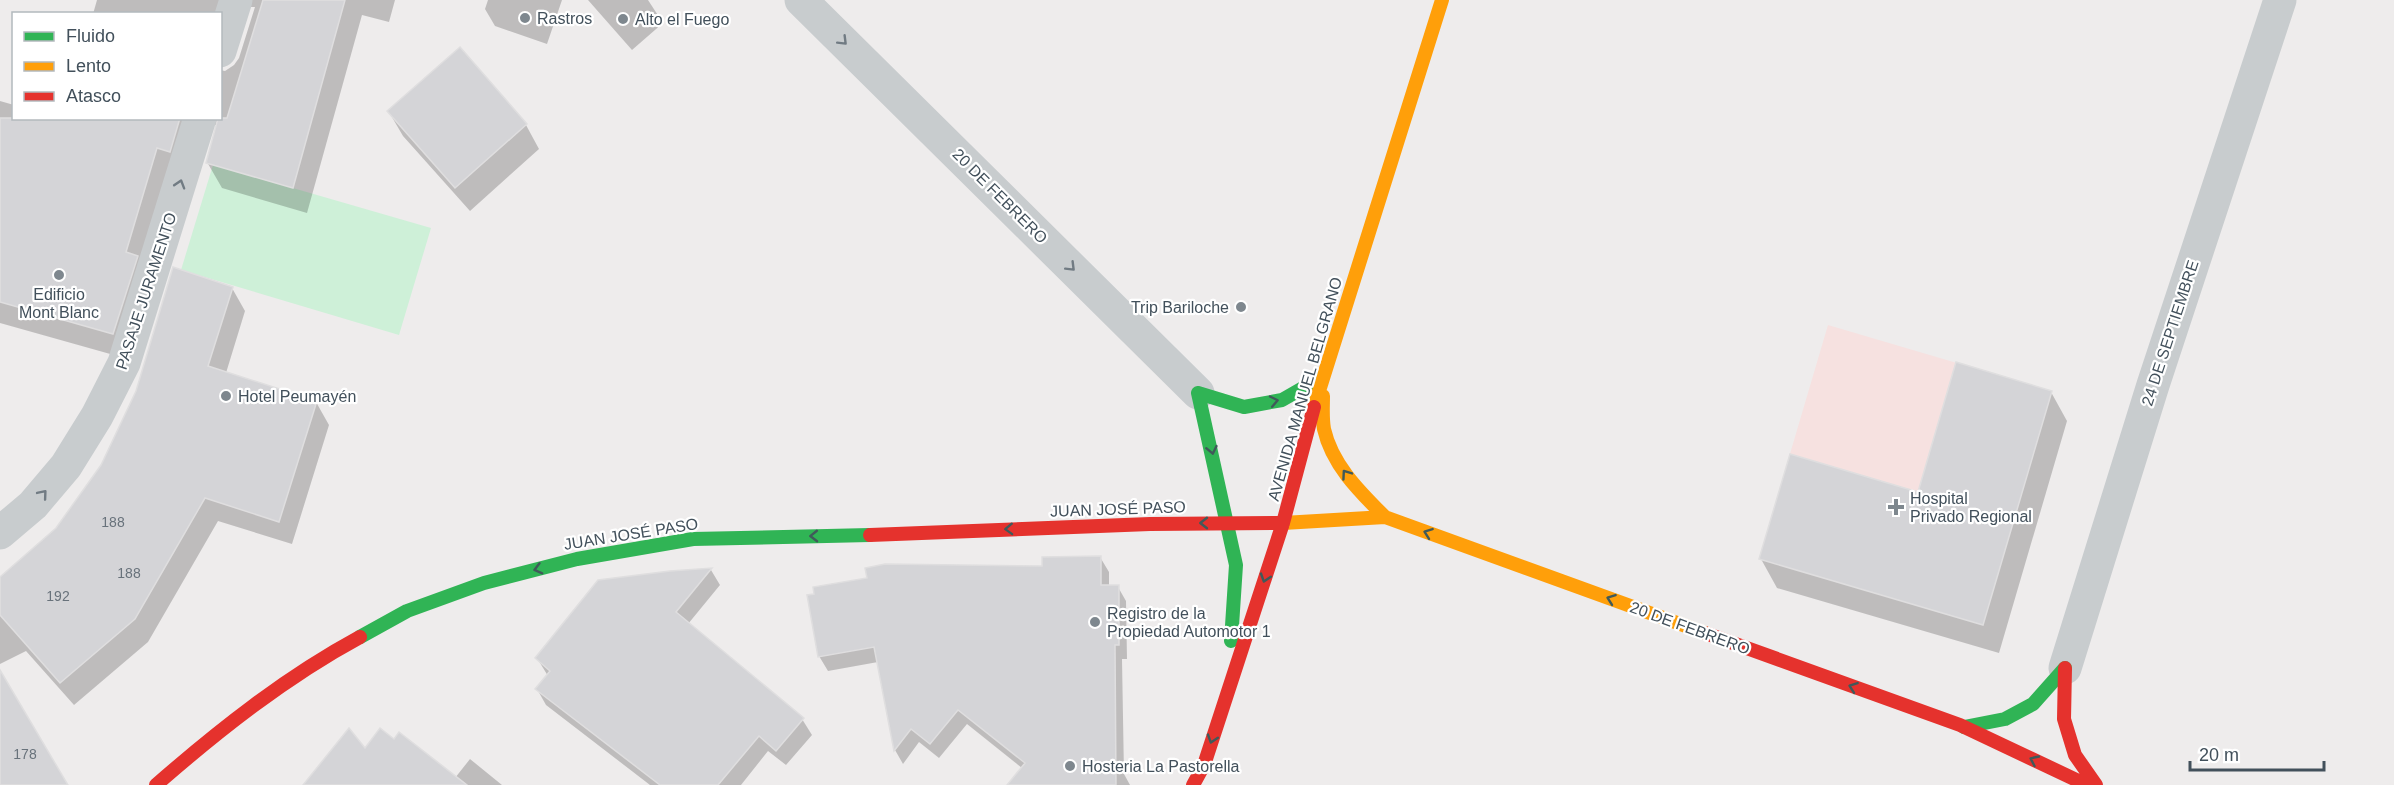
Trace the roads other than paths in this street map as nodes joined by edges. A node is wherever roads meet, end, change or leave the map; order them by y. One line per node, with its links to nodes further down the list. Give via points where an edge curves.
1 (236, 0): 5 (street)
2 (801, 0): 8 (street, 20 DE FEBRERO, one-way to 8)
3 (1442, 0): 7 (main road, AVENIDA MANUEL BELGRANO)
4 (2280, 0): 13 (street, 24 DE SEPTIEMBRE)
5 (222, 45)
6 (199, 120): 12 (street, PASAJE JURAMENTO, one-way to 6, via 33,505 66,466 124,363)
7 (1322, 377): 8 (main road, one-way to 7, via 1244,407 1282,400); 9 (main road, one-way to 7, via 1341,467 1324,428); 11 (main road, AVENIDA MANUEL BELGRANO)
8 (1198, 393): 10 (main road, one-way to 10)
9 (1385, 517): 11 (main road, 20 DE FEBRERO); 15 (main road, 20 DE FEBRERO, one-way to 9)
10 (1228, 523): 11 (main road, JUAN JOSÉ PASO); 14 (main road, via 1236,565); 16 (main road, JUAN JOSÉ PASO, one-way to 16, via 693,539 576,559 484,583 407,610 322,657 207,740)
11 (1283, 523): 14 (main road, AVENIDA MANUEL BELGRANO, one-way to 14)
12 (0, 533)
13 (2065, 668): 15 (main road, via 2033,704 2005,719); 19 (main road, via 2064,719 2075,755)
14 (1228, 691): 17 (main road, AVENIDA MANUEL BELGRANO, one-way to 17)
15 (1965, 727): 18 (main road, 20 DE FEBRERO, one-way to 15)
16 (156, 785)
17 (1194, 785)
18 (2087, 785)
19 (2096, 785)

